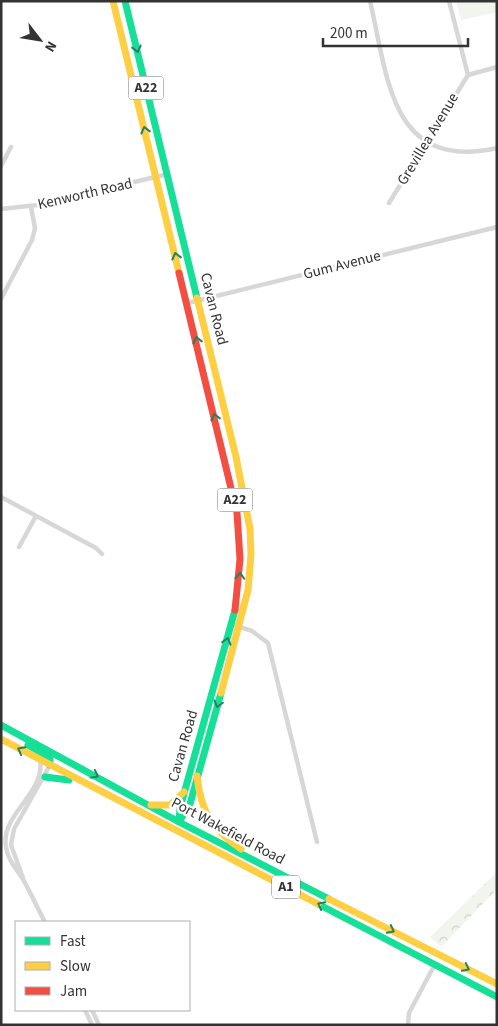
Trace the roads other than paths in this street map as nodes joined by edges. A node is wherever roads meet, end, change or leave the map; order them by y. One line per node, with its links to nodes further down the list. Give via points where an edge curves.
1 (113, 1): 12 (main road, Cavan Road / A22, one-way to 1)
2 (125, 1): 11 (main road, Cavan Road / A22, one-way to 11)
3 (370, 1): 7 (street, via 397,109 403,120)
4 (449, 1): 6 (street)
5 (497, 67): 6 (street)
6 (468, 74): 7 (street, Grevillea Avenue)
7 (426, 142): 9 (street, via 454,152); 13 (street, Grevillea Avenue)
8 (11, 147): 10 (street)
9 (497, 148)
10 (1, 166)
11 (168, 174): 12 (street, Kenworth Road); 18 (main road, Cavan Road / A22)
12 (156, 177): 14 (street, Kenworth Road); 19 (main road, Cavan Road / A22, one-way to 12)
13 (389, 203)
14 (31, 207): 15 (street, Kenworth Road); 17 (street, via 35,228 32,240)
15 (1, 209)
16 (497, 227): 18 (street, Gum Avenue)
17 (1, 299)
18 (198, 300): 19 (street, Gum Avenue); 21 (main road, Cavan Road / A22)
19 (188, 303): 20 (main road, Cavan Road / A22, one-way to 19)
20 (206, 377): 21 (main road); 23 (main road, Cavan Road / A22, one-way to 20)
21 (220, 388): 22 (main road, Cavan Road / A22)
22 (236, 457): 23 (main road); 29 (main road, Cavan Road / A22, via 248,513 252,554)
23 (226, 460): 28 (main road, Cavan Road / A22, one-way to 23, via 239,589 241,540)
24 (1, 497): 25 (street)
25 (36, 516): 26 (street); 27 (street)
26 (19, 548)
27 (102, 554)
28 (231, 624): 29 (street); 38 (main road, Cavan Road / A22, one-way to 28)
29 (240, 626): 35 (main road, Cavan Road / A22, one-way to 35); 42 (street, via 259,635 269,646)
30 (1, 725): 31 (main road, Port Wakefield Road / A1)
31 (20, 735): 34 (main road, via 25,742 50,758); 39 (main road, Port Wakefield Road / A1, one-way to 39)
32 (1, 740): 33 (main road, Port Wakefield Road / A1, one-way to 32)
33 (40, 760): 34 (main road, Port Wakefield Road / A1); 45 (street, via 40,776 7,835 6,846 11,863)
34 (50, 765): 36 (street); 37 (main road, Port Wakefield Road / A1)
35 (197, 776): 41 (main road, Cavan Road, via 186,812); 44 (main road, via 201,803 212,826 226,839)
36 (45, 777): 37 (main road, via 62,777); 45 (street, via 12,834 11,845)
37 (83, 784): 40 (main road, Port Wakefield Road / A1)
38 (184, 792): 39 (main road, via 170,805); 41 (main road, Cavan Road / A22)
39 (149, 805): 41 (main road, Port Wakefield Road / A1)
40 (128, 807): 41 (main road); 43 (main road, Port Wakefield Road / A1)
41 (179, 822): 43 (main road); 44 (main road, Port Wakefield Road / A1)
42 (316, 842)
43 (208, 846): 48 (main road, Port Wakefield Road / A1, one-way to 43)
44 (277, 872): 46 (main road, Port Wakefield Road / A1)
45 (23, 879): 47 (street)
46 (347, 908): 48 (main road, via 364,924); 50 (main road, Port Wakefield Road / A1, one-way to 50)
47 (44, 921)
48 (364, 928): 49 (main road, Port Wakefield Road / A1)
49 (435, 964): 51 (main road, Port Wakefield Road / A1); 56 (street, via 409,1014)
50 (497, 984)
51 (497, 997)
52 (85, 1011): 54 (street)
53 (92, 1011): 55 (street)
54 (92, 1025)
55 (99, 1025)
56 (408, 1025)

